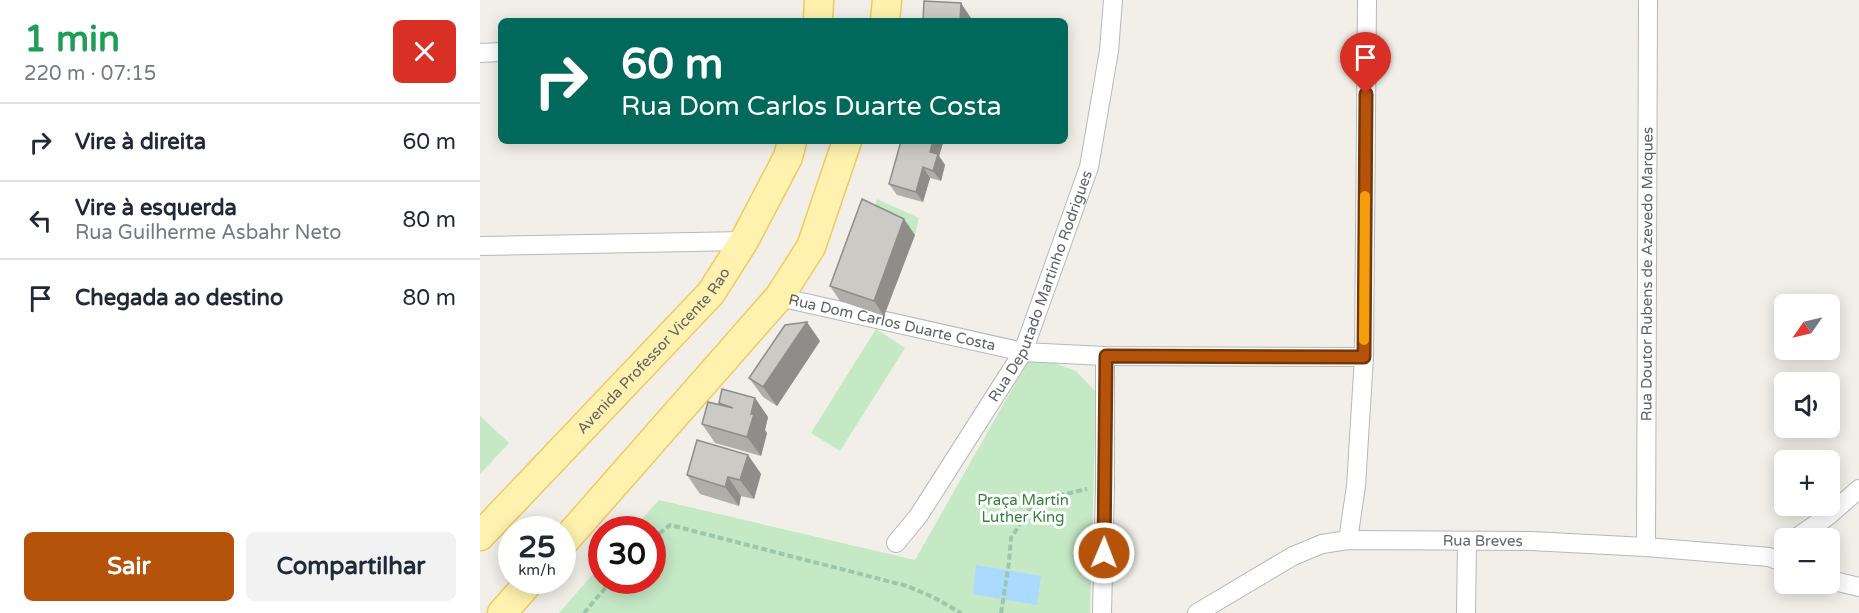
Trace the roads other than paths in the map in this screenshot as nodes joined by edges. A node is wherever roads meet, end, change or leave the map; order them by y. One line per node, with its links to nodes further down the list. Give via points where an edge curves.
1 (819, 0): 6 (main road)
2 (887, 0): 7 (main road)
3 (1113, 0): 15 (street, Rua Deputado Martinho Rodrigues, via 1109,51 1089,167)
4 (1367, 0): 17 (street)
5 (1648, 0): 25 (street, Rua Doutor Rubens de Azevedo Marques)
6 (818, 18)
7 (885, 18)
8 (498, 52): 9 (street)
9 (480, 53)
10 (791, 144): 12 (main road, Avenida Professor Vicente Rao)
11 (846, 144): 14 (main road, via 811,247)
12 (744, 241): 13 (street); 21 (main road, Avenida Professor Vicente Rao, via 711,294)
13 (480, 246)
14 (779, 297): 15 (street, Rua Dom Carlos Duarte Costa); 19 (main road)
15 (1023, 352): 16 (street, Rua Dom Carlos Duarte Costa); 24 (street, Rua Deputado Martinho Rodrigues, via 919,515)
16 (1106, 356): 17 (street, Rua Dom Carlos Duarte Costa); 31 (street)
17 (1364, 357): 22 (street, via 1356,486)
18 (1859, 489): 20 (street)
19 (576, 528)
20 (1811, 528)
21 (480, 536)
22 (1348, 540): 23 (street, Rua Breves); 32 (street, Rua Breves, via 1322,544 1293,556)
23 (1467, 541): 25 (street, Rua Breves); 33 (street)
24 (896, 543)
25 (1646, 547): 26 (street, Rua Breves)
26 (1774, 560)
27 (1840, 582): 28 (street)
28 (1859, 587)
29 (519, 594): 30 (main road)
30 (502, 613)
31 (1102, 613)
32 (1197, 613)
33 (1466, 613)

